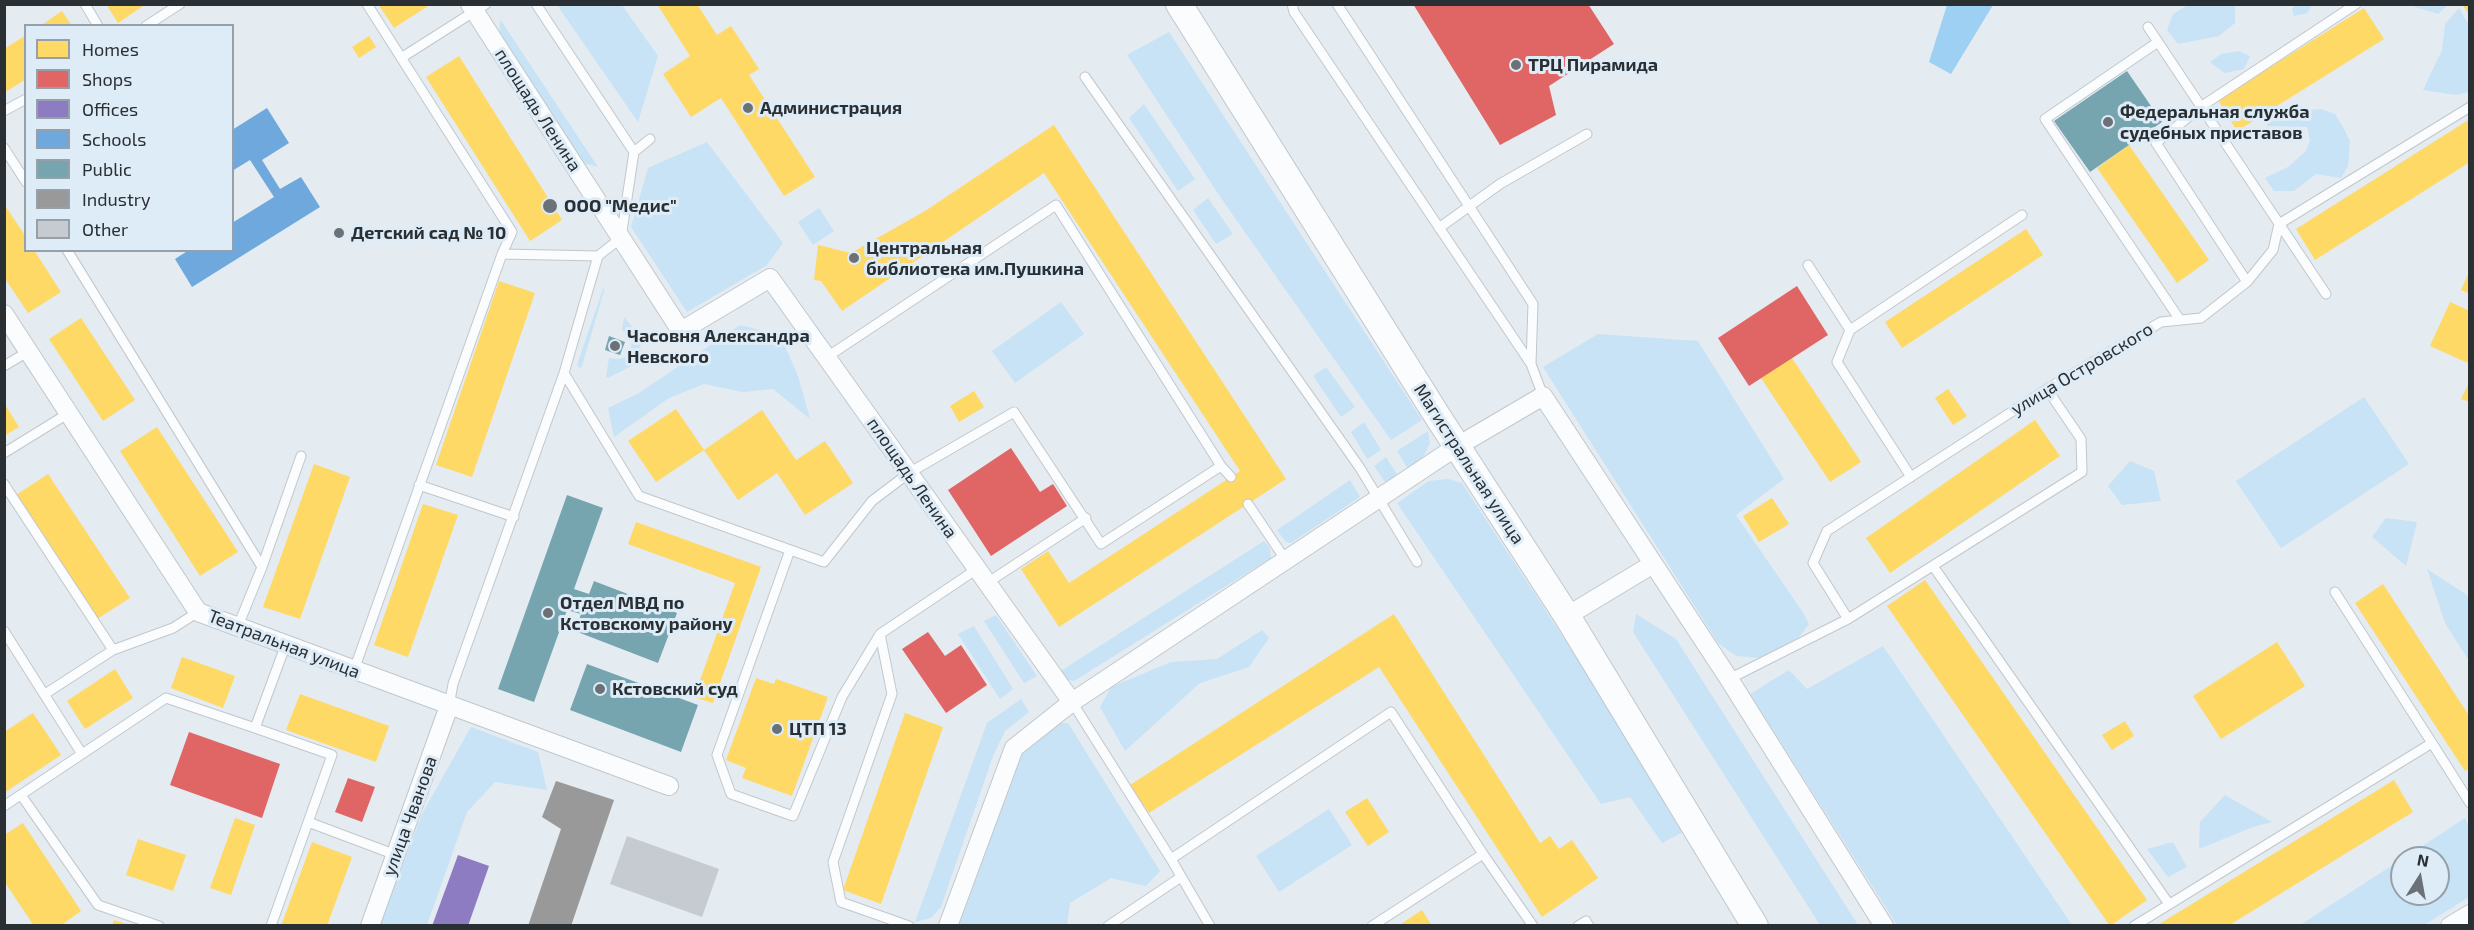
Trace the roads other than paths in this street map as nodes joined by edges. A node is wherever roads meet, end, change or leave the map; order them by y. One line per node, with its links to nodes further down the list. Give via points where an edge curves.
1 (85, 4): 10 (lane)
2 (180, 4): 11 (lane)
3 (367, 4): 14 (lane)
4 (536, 4): 23 (lane)
5 (1179, 4): 47 (main road, Магистральная улица)
6 (1292, 4): 28 (lane)
7 (1337, 4): 25 (lane)
8 (2356, 4): 17 (lane)
9 (477, 7): 14 (lane); 29 (street, площадь Ленина)
10 (97, 24)
11 (149, 24)
12 (2148, 27): 13 (lane)
13 (2158, 42): 17 (lane); 37 (lane, via 2045,118)
14 (401, 58): 31 (lane, via 512,232)
15 (1086, 77): 56 (lane)
16 (24, 100): 19 (lane)
17 (2202, 106): 27 (lane); 34 (lane, via 2156,143)
18 (2469, 106): 27 (lane)
19 (4, 111)
20 (1587, 134): 25 (lane)
21 (650, 139): 23 (lane)
22 (4, 148): 24 (lane)
23 (634, 152): 29 (lane)
24 (24, 179)
25 (1469, 205): 28 (lane); 41 (lane, via 1533,304)
26 (2022, 215): 38 (lane)
27 (2279, 224): 34 (lane, улица Островского, via 2273,250); 35 (lane)
28 (1439, 228): 41 (lane)
29 (621, 237): 32 (lane); 40 (street, площадь Ленина, via 681,331 770,278)
30 (69, 252): 65 (lane)
31 (502, 255): 32 (lane); 55 (lane)
32 (598, 256): 43 (lane)
33 (1808, 265): 38 (lane)
34 (2247, 282): 37 (lane, улица Островского, via 2201,318)
35 (2326, 294)
36 (4, 314): 39 (street, Театральная улица)
37 (2180, 320): 44 (lane, улица Островского, via 2161,321)
38 (1850, 330): 53 (lane, via 1837,362)
39 (29, 351): 42 (lane); 46 (street, Театральная улица)
40 (827, 357): 50 (lane, via 1056,206); 51 (street, площадь Ленина)
41 (1531, 364): 45 (lane)
42 (4, 366)
43 (564, 372): 58 (lane); 60 (lane, via 639,496)
44 (2047, 389): 53 (lane, улица Островского); 64 (lane, via 2081,439 2082,472)
45 (1543, 396): 47 (street); 63 (street)
46 (69, 413): 48 (lane); 68 (street, Театральная улица)
47 (1456, 447): 56 (street); 69 (main road, Магистральная улица)
48 (4, 453)
49 (301, 456): 65 (lane)
50 (1221, 466): 52 (lane); 59 (lane, via 1101,544)
51 (909, 473): 59 (lane, via 1014,412); 60 (lane, via 872,501 825,562); 66 (street, площадь Ленина)
52 (1231, 477)
53 (1911, 477): 70 (lane, улица Островского, via 1827,531 1813,563)
54 (4, 484): 75 (lane)
55 (419, 485): 58 (lane); 76 (lane)
56 (1379, 498): 61 (street); 62 (lane)
57 (1248, 504): 61 (lane)
58 (514, 517): 80 (lane, via 453,684)
59 (1086, 518): 66 (lane)
60 (790, 550): 73 (lane, via 717,755 731,794 793,816 842,697)
61 (1285, 559): 79 (street)
62 (1417, 562)
63 (1653, 564): 69 (street); 77 (street)
64 (1933, 566): 70 (lane); 93 (lane)
65 (262, 567): 71 (lane)
66 (982, 576): 73 (lane); 79 (street, площадь Ленина)
67 (2335, 592): 82 (lane)
68 (198, 612): 71 (street, Театральная улица); 75 (lane, via 173,628)
69 (1567, 616): 106 (main road, Магистральная улица)
70 (1848, 619): 77 (lane)
71 (238, 626): 74 (street, Театральная улица)
72 (4, 631): 78 (lane)
73 (880, 634): 98 (lane, via 892,694 833,862 841,902)
74 (286, 644): 76 (street, Театральная улица); 81 (lane)
75 (113, 650): 78 (lane)
76 (354, 670): 80 (street, Театральная улица)
77 (1729, 679): 107 (street)
78 (45, 694): 83 (lane)
79 (1072, 702): 91 (lane); 99 (street, via 1014,748)
80 (449, 706): 84 (street, Театральная улица); 90 (street, улица Чванова)
81 (255, 728): 83 (lane, via 166,698); 88 (lane, via 332,755)
82 (2432, 743): 86 (lane); 93 (lane)
83 (82, 754): 85 (lane)
84 (669, 786)
85 (21, 795): 87 (lane); 95 (lane, via 98,905)
86 (2469, 803)
87 (4, 806)
88 (308, 822): 90 (lane); 96 (lane)
89 (1483, 854): 91 (lane, via 1391,712); 102 (lane); 103 (lane)
90 (396, 855): 97 (street, улица Чванова)
91 (1171, 859): 92 (lane)
92 (1181, 877): 100 (lane); 101 (lane)
93 (2169, 904): 108 (lane)
94 (2469, 914): 109 (street)
95 (159, 926)
96 (271, 926)
97 (370, 926)
98 (909, 926)
99 (948, 926)
100 (1108, 926)
101 (1210, 926)
102 (1372, 926)
103 (1533, 926)
104 (1578, 926): 105 (lane, via 1586,921)
105 (1589, 926)
106 (1755, 926)
107 (1884, 926)
108 (2134, 926)
109 (2450, 926)

